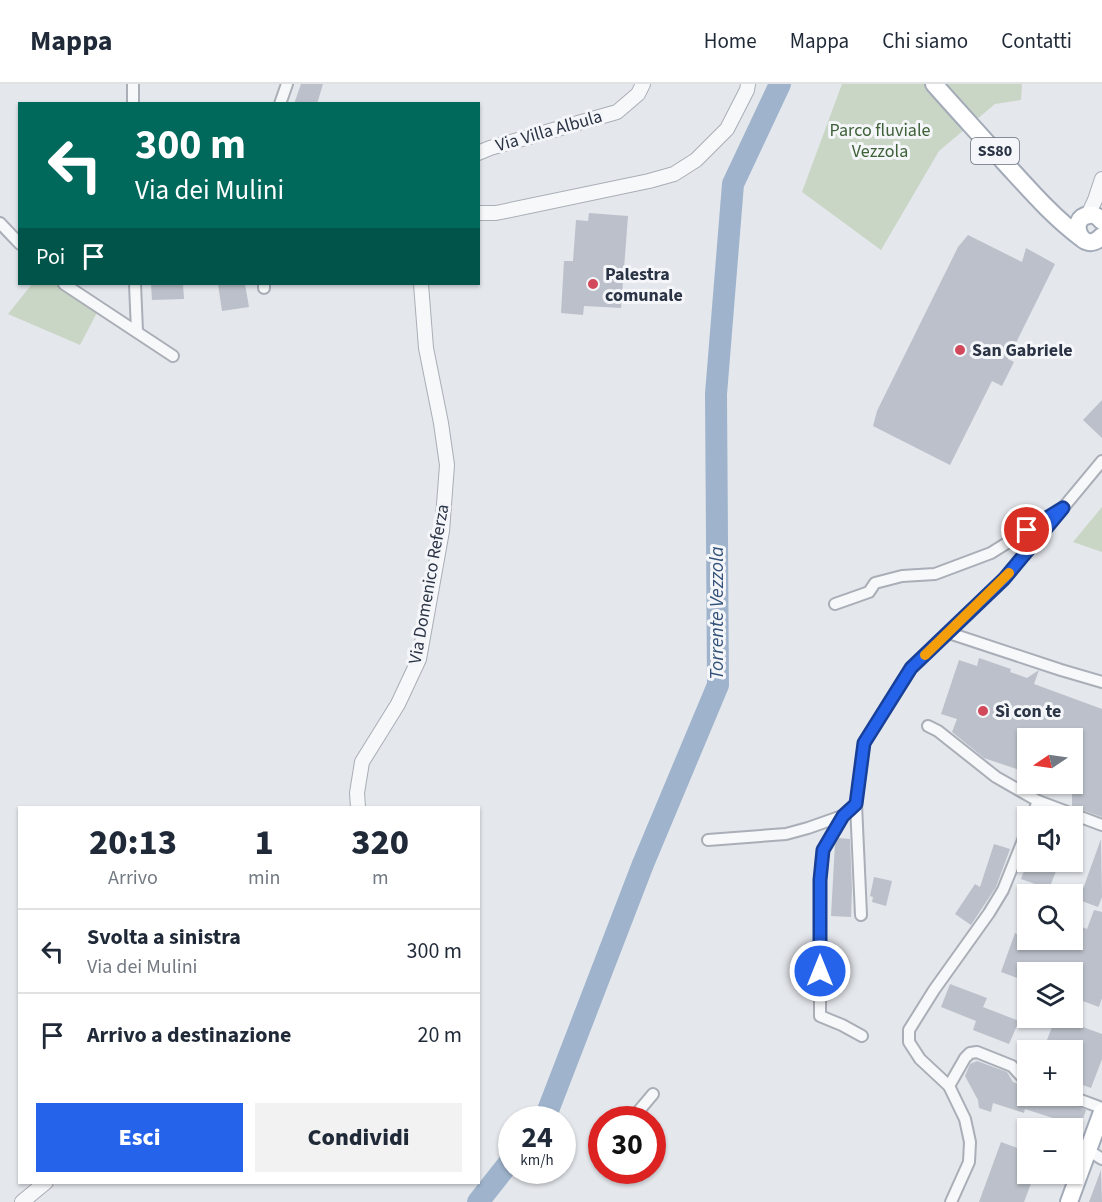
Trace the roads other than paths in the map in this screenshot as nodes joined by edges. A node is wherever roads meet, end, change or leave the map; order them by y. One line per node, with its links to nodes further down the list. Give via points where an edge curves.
1 (133, 84): 6 (street)
2 (287, 84): 7 (street)
3 (643, 84): 8 (street, Via Villa Albula, via 638,94 617,112)
4 (748, 84): 11 (street, via 727,129 696,160 674,174)
5 (933, 84): 14 (main road, SS80, via 1058,217)
6 (133, 102)
7 (281, 102)
8 (480, 152)
9 (1102, 179): 14 (street)
10 (480, 213): 11 (street)
11 (496, 213): 12 (street)
12 (480, 220)
13 (0, 223): 15 (street)
14 (1092, 231)
15 (18, 242)
16 (66, 285): 20 (street)
17 (135, 285): 20 (street)
18 (421, 285): 21 (street, Via Domenico Referza)
19 (430, 285): 21 (street, Via Domenico Referza)
20 (137, 331): 22 (street)
21 (426, 348): 31 (street, Via Domenico Referza, via 447,465 442,531 419,659 398,704 362,762)
22 (173, 356)
23 (1102, 461): 24 (street)
24 (1063, 508): 25 (street, via 991,553 935,574 875,583 869,592); 26 (street, via 1004,579)
25 (835, 604)
26 (949, 633): 27 (street); 30 (street, via 911,668 864,743)
27 (1102, 681)
28 (928, 726): 29 (street, via 996,777)
29 (1038, 801): 32 (street); 34 (street)
30 (856, 804): 33 (street); 37 (street)
31 (358, 806)
32 (1036, 806)
33 (843, 816): 35 (street, via 786,834); 38 (street, via 823,850 820,1016)
34 (1102, 825)
35 (708, 840)
36 (1017, 855): 40 (street, via 989,913 909,1030 909,1042 920,1059)
37 (861, 915)
38 (862, 1036)
39 (1017, 1071): 40 (street, via 1012,1065 970,1053)
40 (948, 1086): 48 (street, via 965,1119 970,1142 969,1162)
41 (653, 1094): 43 (street)
42 (1083, 1102): 44 (street)
43 (643, 1106)
44 (1102, 1110): 45 (main road)
45 (1095, 1155): 49 (main road)
46 (44, 1184): 47 (street)
47 (22, 1202)
48 (951, 1202)
49 (1069, 1202)

